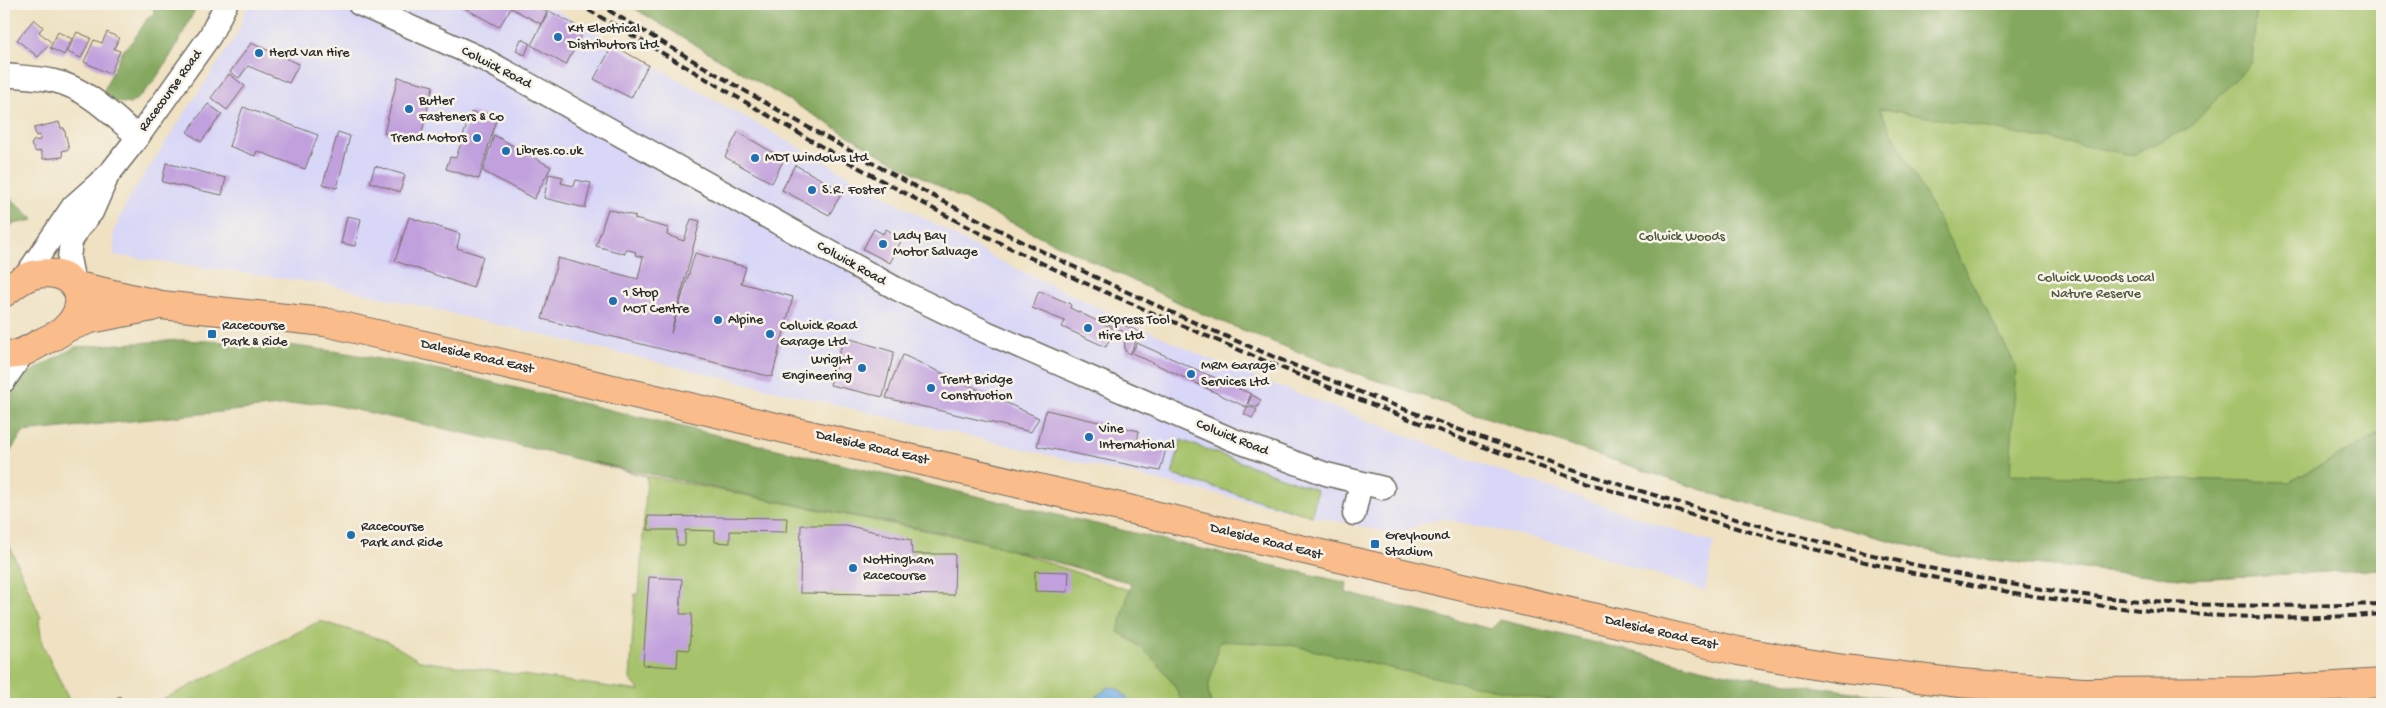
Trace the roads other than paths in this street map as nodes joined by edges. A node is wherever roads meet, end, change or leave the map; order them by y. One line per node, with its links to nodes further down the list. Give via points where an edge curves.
1 (226, 4): 4 (street, Racecourse Road, via 210,36)
2 (359, 4): 11 (street, Colwick Road, via 485,60 897,289 986,332 1231,439 1326,474 1372,485)
3 (4, 75): 4 (street, via 54,80 71,86)
4 (138, 137): 5 (street, Racecourse Road)
5 (109, 174): 6 (street, Racecourse Road, via 92,212 71,242 69,258); 7 (street, Racecourse Road, via 73,206)
6 (76, 284): 7 (main road, Daleside Road East, via 66,277 43,273); 8 (main road, Daleside Road East); 9 (main road, via 79,306)
7 (14, 285)
8 (161, 304): 9 (main road, Daleside Road East, via 127,314 91,319); 12 (main road, Daleside Road East, via 325,322 1738,651 1836,668 2083,692 2256,691)
9 (66, 328): 10 (main road, Daleside Road East)
10 (9, 360)
11 (1354, 514)
12 (2382, 683)

